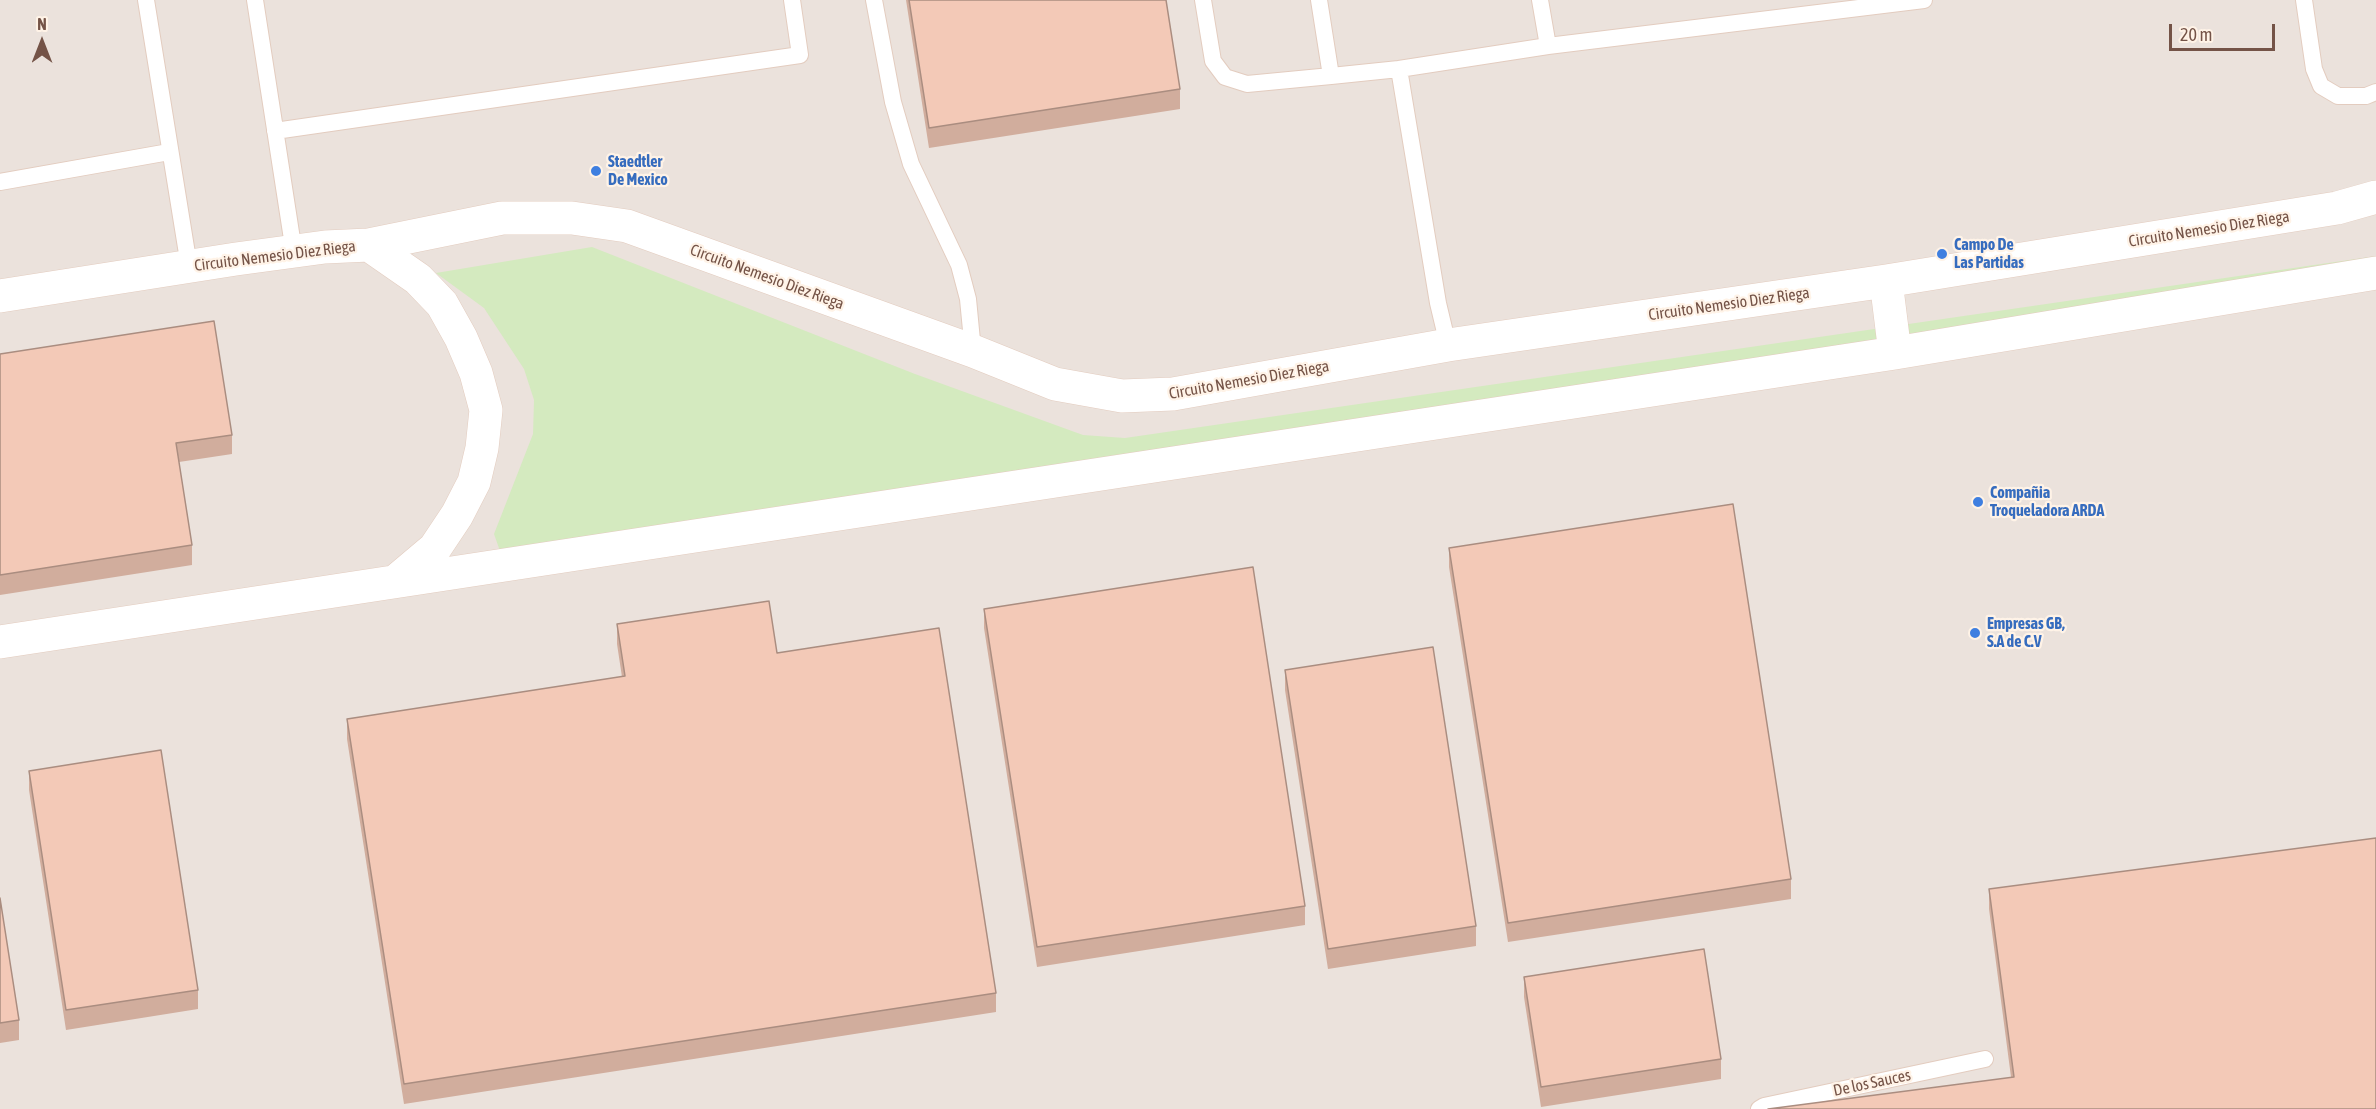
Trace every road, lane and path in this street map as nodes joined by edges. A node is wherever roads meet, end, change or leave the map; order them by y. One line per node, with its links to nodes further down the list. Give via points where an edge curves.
1 (146, 0): 15 (lane)
2 (255, 0): 14 (lane)
3 (792, 0): 14 (lane, via 800,55)
4 (874, 0): 25 (lane, via 893,102 911,164 959,265 968,298)
5 (1203, 0): 12 (lane, via 1213,61 1225,77 1247,84)
6 (1319, 0): 12 (lane)
7 (1540, 0): 10 (lane)
8 (1924, 0): 10 (lane)
9 (2304, 0): 13 (lane, via 2314,69 2321,86 2338,96)
10 (1548, 46): 11 (lane)
11 (1399, 69): 12 (lane); 24 (lane)
12 (1331, 76)
13 (2376, 92)
14 (275, 131): 19 (lane)
15 (169, 152): 16 (lane); 20 (lane)
16 (0, 182)
17 (2376, 197): 22 (street, Circuito Nemesio Diez Riega, via 2337,208)
18 (369, 245): 19 (street, Circuito Nemesio Diez Riega); 25 (street, Circuito Nemesio Diez Riega, via 502,218 572,218 627,226); 27 (street, via 418,279 442,304 476,373 486,410 474,482 457,515 435,548)
19 (294, 252): 20 (street, Circuito Nemesio Diez Riega)
20 (189, 266): 23 (street, Circuito Nemesio Diez Riega)
21 (2376, 273): 26 (street)
22 (1886, 281): 24 (street, Circuito Nemesio Diez Riega); 26 (street)
23 (0, 296)
24 (1448, 345): 25 (street, Circuito Nemesio Diez Riega, via 1173,394 1122,396 1055,384)
25 (973, 351)
26 (1895, 353): 27 (street)
27 (397, 580): 28 (street)
28 (0, 642)
29 (1985, 1059): 30 (lane, De los Sauces)
30 (1759, 1109)

